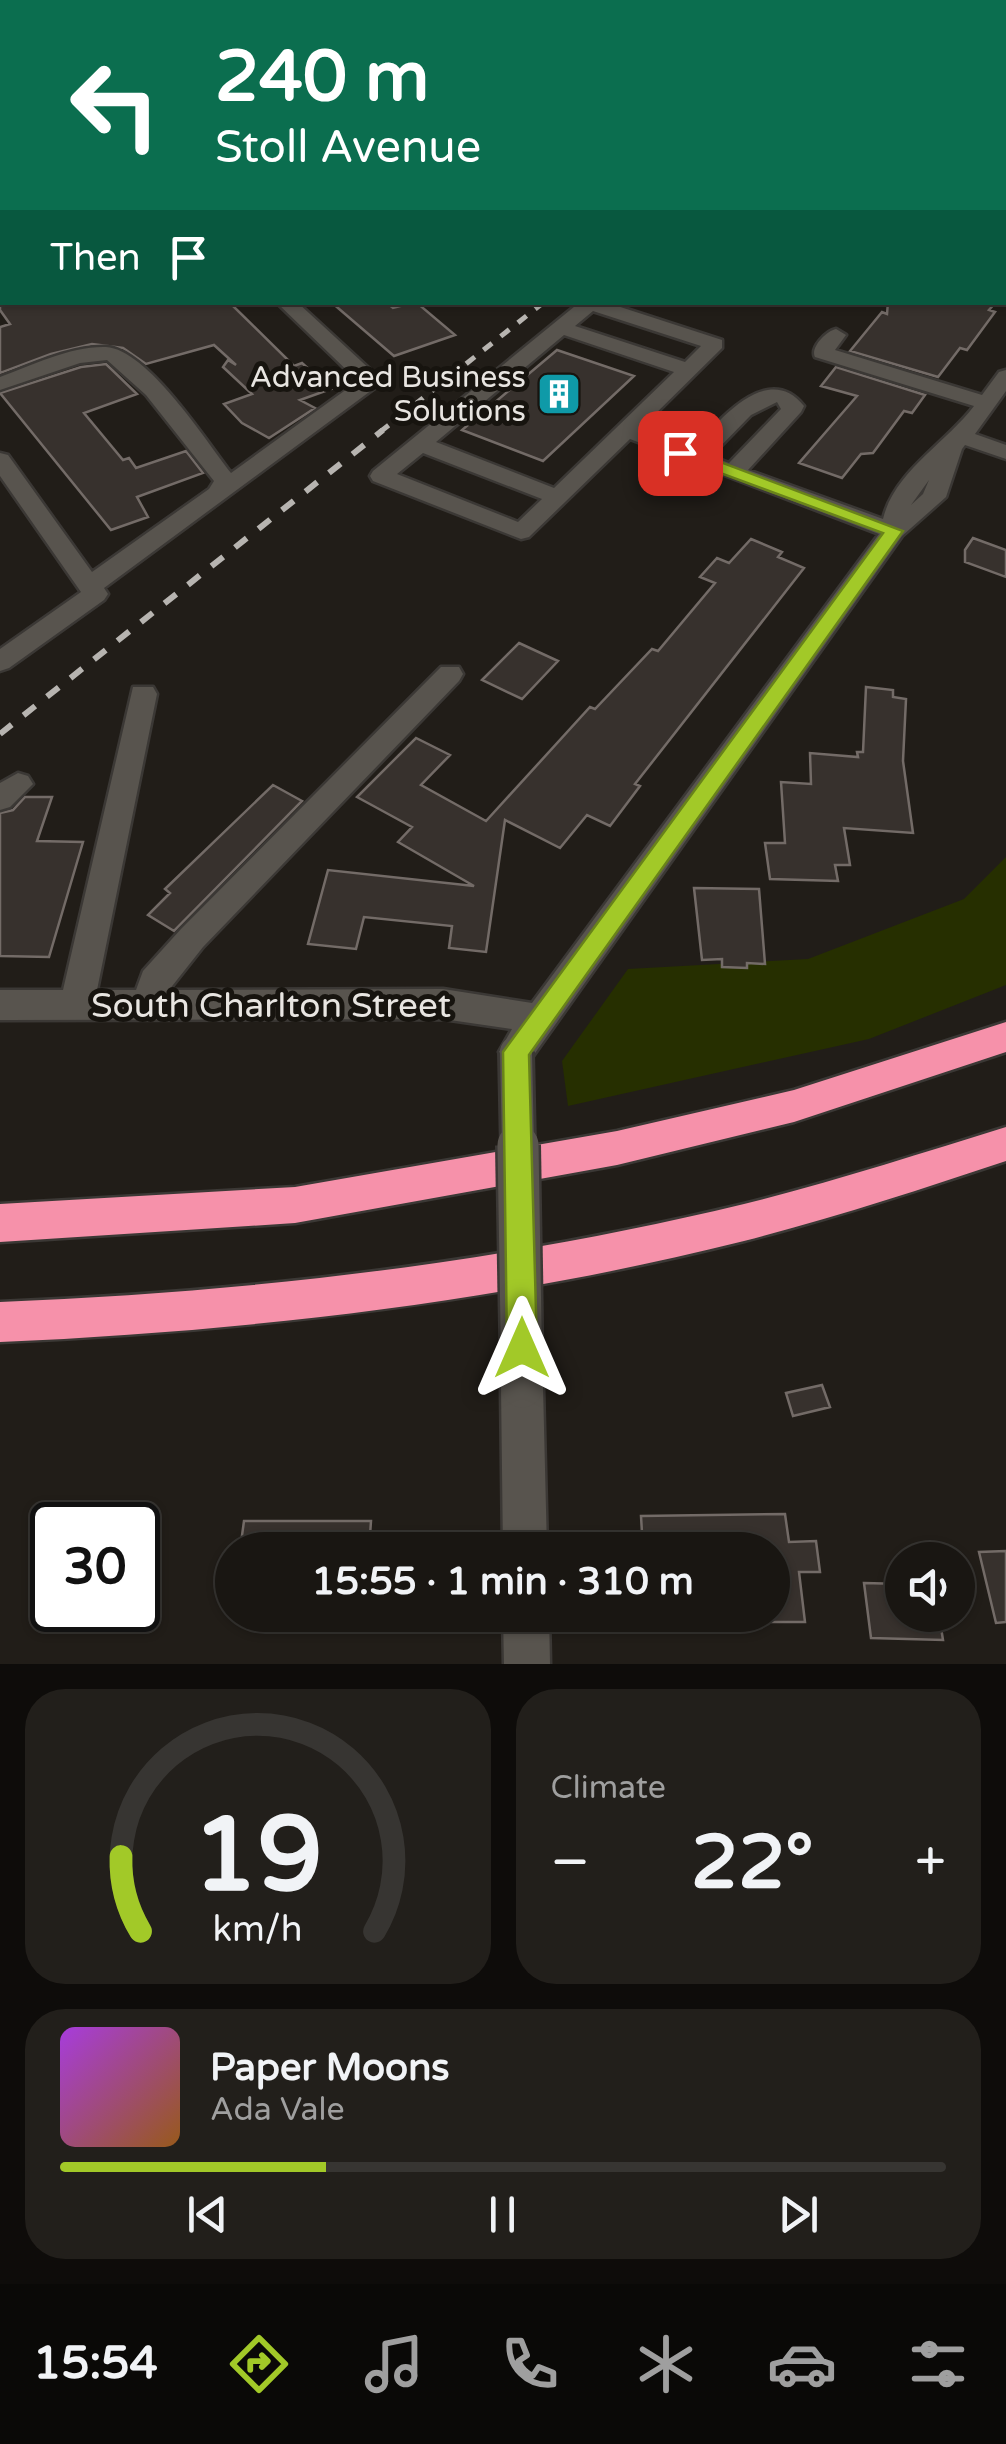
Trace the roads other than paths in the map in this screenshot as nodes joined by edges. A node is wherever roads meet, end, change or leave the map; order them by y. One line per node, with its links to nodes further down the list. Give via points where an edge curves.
1 (288, 305): 19 (street, via 369,383)
2 (589, 305): 4 (street)
3 (593, 305): 7 (street, via 715,344)
4 (560, 328): 7 (street); 14 (street)
5 (836, 335): 6 (street)
6 (822, 353): 8 (street); 11 (street)
7 (689, 370): 12 (street)
8 (805, 371)
9 (1006, 376): 11 (street)
10 (0, 384): 19 (street, via 96,354 118,356 226,481)
11 (986, 403): 13 (street)
12 (627, 430): 16 (street); 20 (street)
13 (956, 443): 15 (street); 21 (street, via 934,498)
14 (420, 444): 20 (street); 20 (street, via 381,476 520,532)
15 (1006, 452)
16 (688, 456): 18 (street); 18 (street, via 765,393 787,398 790,412)
17 (0, 460): 22 (street)
18 (733, 472): 21 (street)
19 (217, 494): 22 (street)
20 (557, 497)
21 (894, 531): 29 (street)
22 (92, 590): 23 (street)
23 (0, 662)
24 (450, 674): 27 (street, via 192,938 156,980)
25 (143, 694): 26 (street)
26 (76, 1005): 27 (street, South Charlton Street); 28 (street, South Charlton Street)
27 (148, 1005): 29 (street, South Charlton Street, via 443,1004)
28 (0, 1006)
29 (540, 1020): 34 (street, bridge, via 516,1052)
30 (1006, 1037): 32 (highway, via 794,1106 618,1148 295,1205)
31 (1006, 1144): 33 (highway, via 710,1230 524,1269 329,1296)
32 (0, 1222)
33 (0, 1322)
34 (525, 1532)
35 (526, 1632): 36 (street)
36 (527, 1664)

